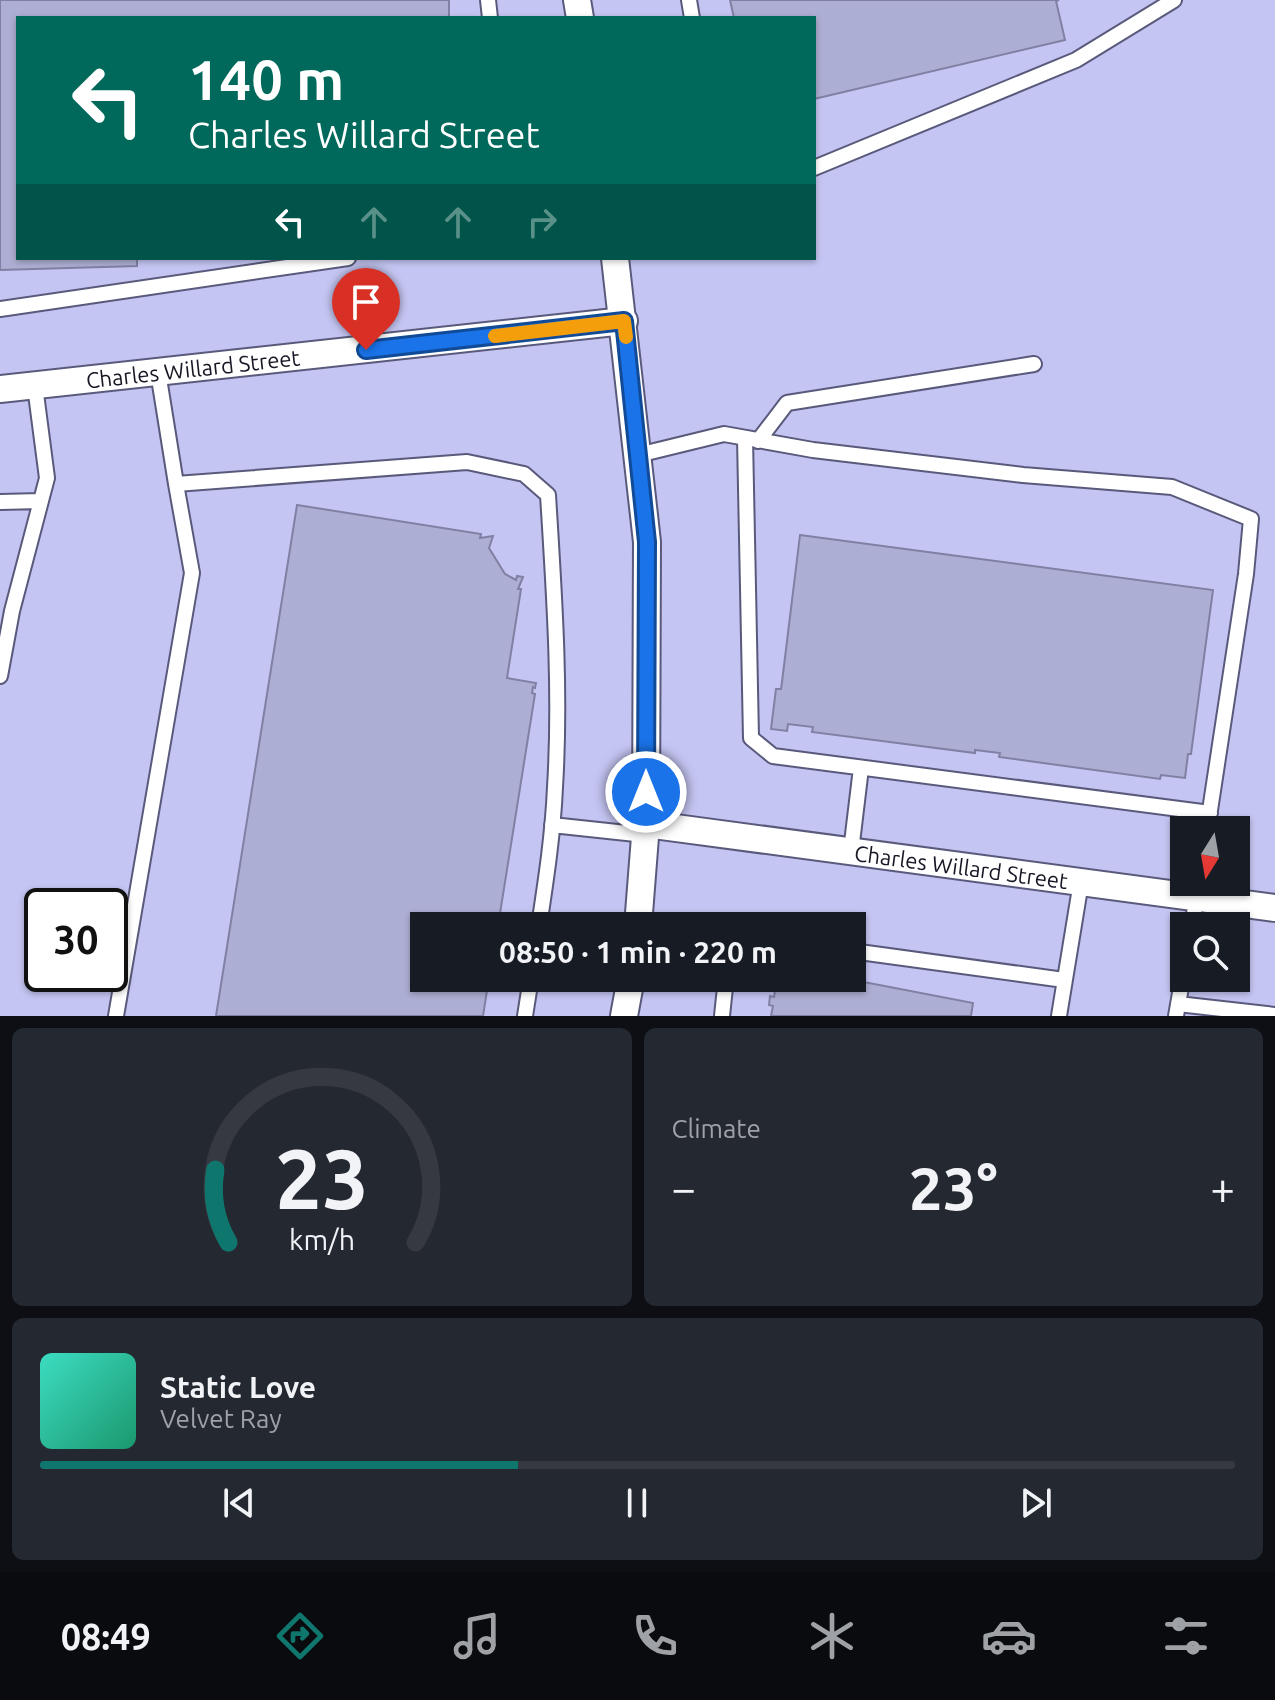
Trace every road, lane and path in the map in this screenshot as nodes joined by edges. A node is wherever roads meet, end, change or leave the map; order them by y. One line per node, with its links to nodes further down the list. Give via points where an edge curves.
1 (1174, 0): 2 (lane, via 1076,60)
2 (816, 167)
3 (334, 260): 5 (lane)
4 (615, 260): 6 (street)
5 (0, 309)
6 (624, 321): 8 (street, Charles Willard Street); 12 (street)
7 (1034, 364): 11 (lane, via 787,403)
8 (158, 372): 9 (street, Charles Willard Street); 13 (lane)
9 (35, 386): 10 (street, Charles Willard Street); 14 (lane, via 47,478)
10 (0, 389)
11 (751, 439): 12 (lane, via 724,434); 17 (lane, via 751,738 773,756); 18 (lane, via 1023,475 1172,487 1251,519)
12 (638, 455): 21 (street, via 647,542)
13 (176, 484): 20 (lane, via 467,462 524,474 548,495 557,629); 36 (lane, via 192,573)
14 (41, 501): 15 (lane); 16 (lane)
15 (0, 502)
16 (0, 676)
17 (861, 768): 18 (lane); 22 (lane)
18 (1210, 813): 19 (lane)
19 (1209, 816)
20 (552, 825): 21 (lane); 27 (lane)
21 (645, 830): 22 (street, Charles Willard Street); 28 (street)
22 (851, 851): 23 (street, Charles Willard Street)
23 (1081, 882): 24 (street, Charles Willard Street); 30 (lane)
24 (1170, 888)
25 (1224, 896): 26 (street, Charles Willard Street)
26 (1275, 908)
27 (541, 912)
28 (639, 912)
29 (866, 953): 30 (lane)
30 (1064, 980): 40 (lane)
31 (529, 992): 37 (lane)
32 (628, 992): 38 (street)
33 (725, 992): 39 (lane)
34 (1177, 1010): 35 (lane)
35 (1275, 1015)
36 (116, 1016)
37 (525, 1016)
38 (624, 1016)
39 (722, 1016)
40 (1059, 1016)

